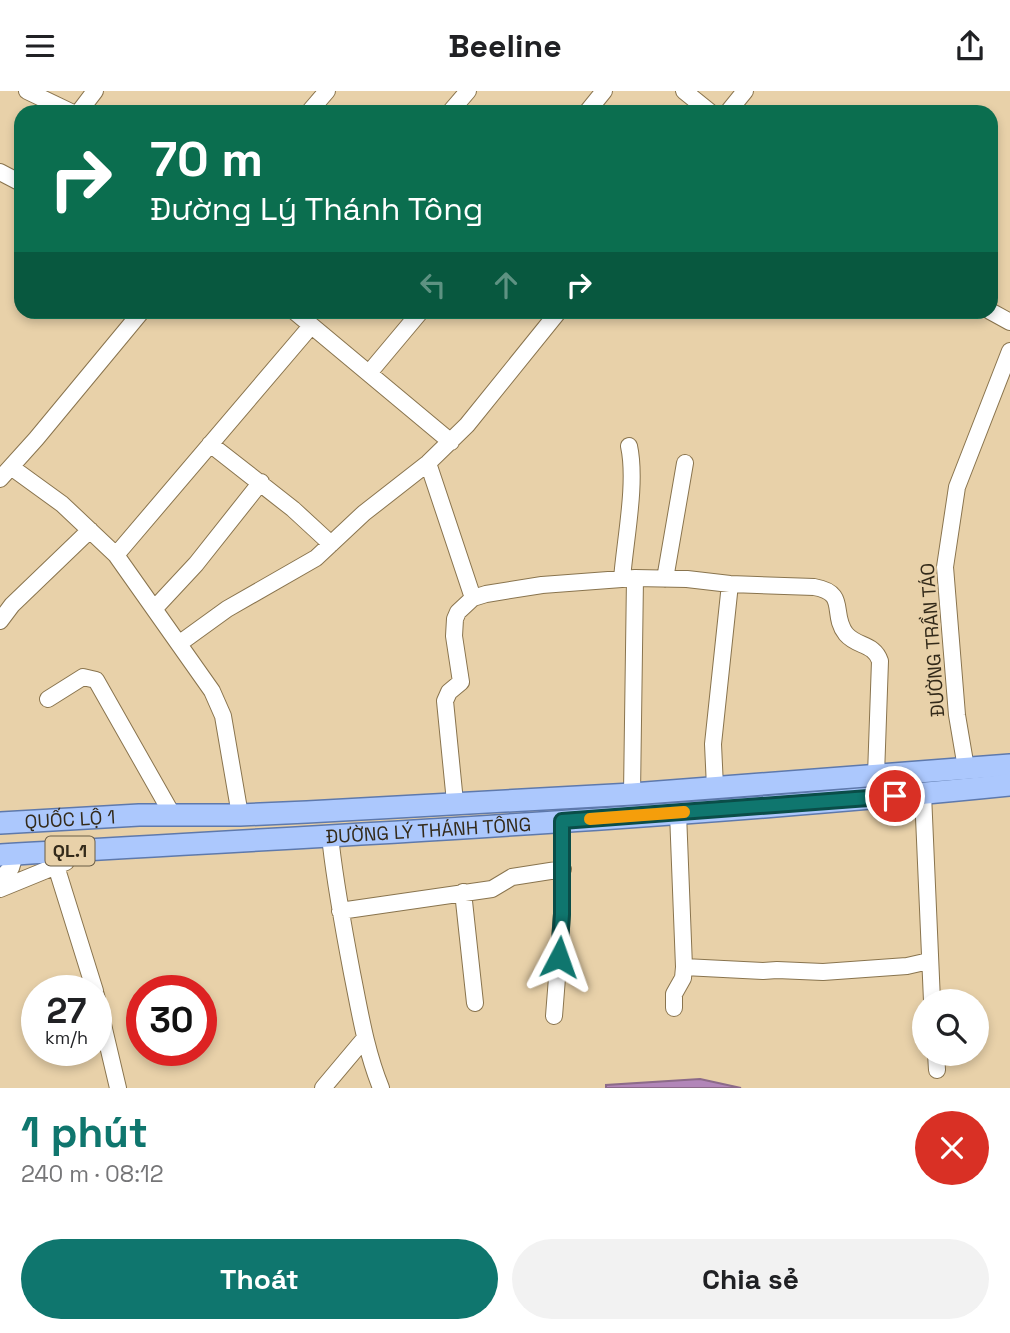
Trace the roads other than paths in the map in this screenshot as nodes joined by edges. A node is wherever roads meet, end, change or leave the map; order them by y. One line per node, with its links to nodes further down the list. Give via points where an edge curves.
1 (27, 91): 8 (street)
2 (95, 91): 9 (street)
3 (327, 91): 10 (street)
4 (468, 91): 11 (street)
5 (604, 91): 12 (street)
6 (684, 91): 13 (street)
7 (745, 91): 14 (street)
8 (56, 105)
9 (84, 105)
10 (315, 105)
11 (456, 105)
12 (593, 105)
13 (701, 105)
14 (734, 105)
15 (135, 319): 27 (street)
16 (303, 319): 19 (street)
17 (414, 319): 21 (street)
18 (552, 319): 22 (street)
19 (310, 326): 21 (street); 23 (street)
20 (1010, 351): 41 (street, ĐƯỜNG TRẦN TÁO, via 957,487 945,567)
21 (369, 373): 22 (street)
22 (451, 442): 25 (street)
23 (210, 445): 28 (street); 31 (street)
24 (629, 446): 32 (street)
25 (428, 463): 30 (street); 35 (street)
26 (685, 463): 33 (street)
27 (6, 473): 29 (street, via 62,504)
28 (261, 482): 30 (street); 36 (street)
29 (90, 530): 31 (street); 37 (street)
30 (331, 544): 38 (street)
31 (116, 555): 36 (street)
32 (628, 579): 33 (street); 35 (street, via 542,585); 46 (street)
33 (665, 579): 34 (street)
34 (730, 584): 43 (street, via 814,587 826,589 836,599 843,630 849,638 873,648 880,661); 45 (street, via 713,744)
35 (473, 598): 48 (street, via 455,619 461,682 445,701)
36 (155, 608): 38 (street)
37 (0, 621)
38 (180, 643): 52 (street, via 223,716)
39 (48, 699): 50 (street, via 83,677 96,680)
40 (1010, 765): 41 (main road, ĐƯỜNG LÝ THÁNH TÔNG / QL.1)
41 (966, 768): 42 (main road, ĐƯỜNG LÝ THÁNH TÔNG / QL.1)
42 (919, 771): 43 (main road, ĐƯỜNG LÝ THÁNH TÔNG / QL.1); 47 (main road)
43 (876, 775): 45 (main road, ĐƯỜNG LÝ THÁNH TÔNG / QL.1)
44 (1010, 785): 47 (main road, ĐƯỜNG LÝ THÁNH TÔNG / QL.1)
45 (715, 787): 46 (main road, ĐƯỜNG LÝ THÁNH TÔNG / QL.1)
46 (632, 794): 48 (main road, ĐƯỜNG LÝ THÁNH TÔNG / QL.1)
47 (923, 794): 49 (main road, ĐƯỜNG LÝ THÁNH TÔNG / QL.1); 65 (street)
48 (455, 802): 52 (main road, ĐƯỜNG LÝ THÁNH TÔNG / QL.1)
49 (678, 813): 53 (main road, ĐƯỜNG LÝ THÁNH TÔNG / QL.1); 66 (street)
50 (172, 814): 51 (main road, ĐƯỜNG LÝ THÁNH TÔNG / QL.1); 52 (main road, ĐƯỜNG LÝ THÁNH TÔNG / QL.1)
51 (139, 815): 54 (main road, QUỐC LỘ 1 / QL.1)
52 (240, 815)
53 (562, 821): 56 (main road, ĐƯỜNG LÝ THÁNH TÔNG / QL.1); 60 (street)
54 (0, 823)
55 (331, 845): 64 (street)
56 (140, 847): 57 (main road, QUỐC LỘ 1 / QL.1)
57 (96, 850): 58 (main road, QUỐC LỘ 1 / QL.1); 59 (street)
58 (8, 855): 61 (street, via 11,868)
59 (56, 866): 62 (street); 67 (street)
60 (563, 869): 63 (street, via 512,877 492,888); 71 (street)
61 (0, 879)
62 (0, 889)
63 (463, 893): 64 (street); 69 (street)
64 (340, 911): 72 (street)
65 (929, 961): 66 (street, via 823,972); 68 (street)
66 (684, 967): 70 (street)
67 (90, 975)
68 (931, 989)
69 (475, 1003)
70 (674, 1008)
71 (554, 1016)
72 (365, 1038): 75 (street); 76 (street)
73 (112, 1062): 74 (street)
74 (118, 1088)
75 (323, 1088)
76 (381, 1088)

